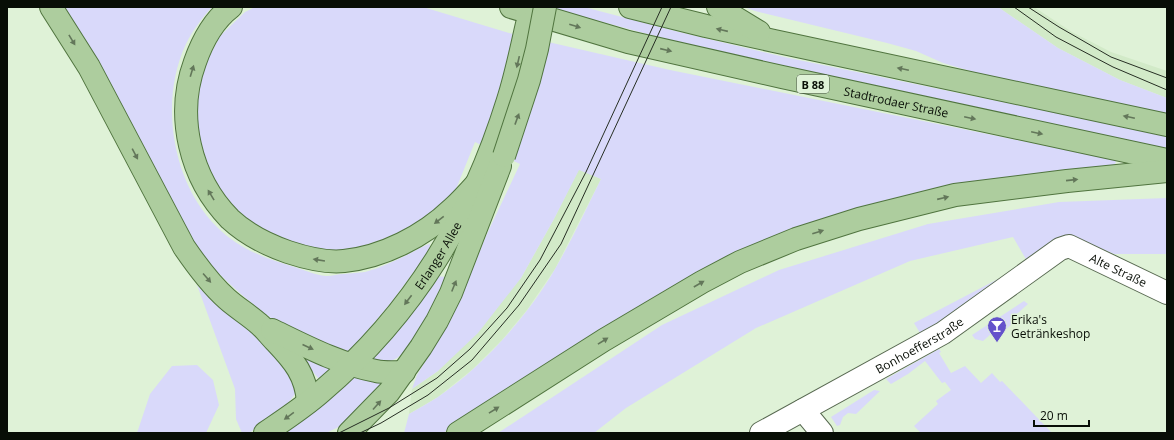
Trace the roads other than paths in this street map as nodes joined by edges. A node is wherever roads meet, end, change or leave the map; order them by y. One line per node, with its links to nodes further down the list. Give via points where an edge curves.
1 (51, 7): 16 (main road, one-way to 16, via 89,67 184,247 213,285)
2 (231, 7): 13 (main road, one-way to 2, via 451,210 420,234 365,257 329,261 300,256 279,249 244,230 215,200 203,180 193,159 186,117 191,73 198,52 209,33)
3 (511, 7): 11 (main road, Stadtrodaer Straße / B 88, one-way to 11, via 643,45)
4 (545, 7): 10 (main road, Erlanger Allee, one-way to 4, bridge, via 530,80)
5 (630, 7): 8 (main road, one-way to 5)
6 (718, 7): 8 (main road)
7 (528, 16): 10 (main road, Erlanger Allee, one-way to 10)
8 (774, 41): 9 (main road, one-way to 8)
9 (1167, 125)
10 (497, 152): 13 (main road, Erlanger Allee); 18 (main road, Erlanger Allee, one-way to 10, via 437,321 451,293)
11 (1167, 160)
12 (1167, 171): 23 (main road, one-way to 12, via 604,340 702,282 740,262 796,239 859,219 955,195)
13 (477, 183): 17 (main road, Erlanger Allee, one-way to 17, via 457,226 421,282 389,324)
14 (1069, 246): 15 (street, Alte Straße); 20 (street, Bonhoefferstraße, via 1048,257 943,333)
15 (1167, 293)
16 (260, 324): 17 (main road, one-way to 17, via 319,353); 19 (main road, via 300,371)
17 (352, 364): 18 (main road, via 376,371); 19 (main road, Erlanger Allee)
18 (404, 372): 22 (main road, Erlanger Allee, one-way to 18)
19 (308, 402): 21 (main road, Erlanger Allee, one-way to 21)
20 (803, 410): 24 (street, Bonhoefferstraße); 25 (street)
21 (265, 433)
22 (349, 433)
23 (458, 433)
24 (761, 433)
25 (822, 433)

